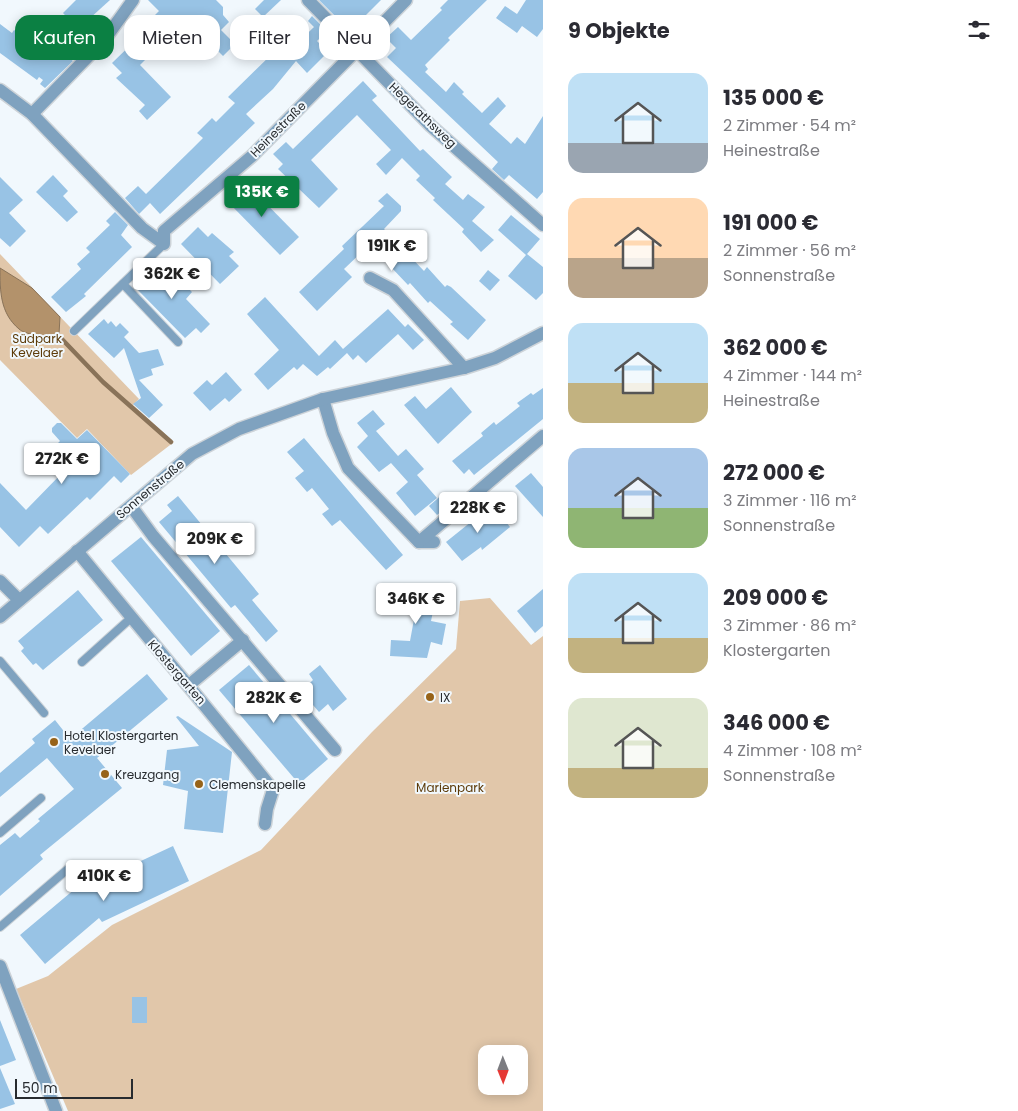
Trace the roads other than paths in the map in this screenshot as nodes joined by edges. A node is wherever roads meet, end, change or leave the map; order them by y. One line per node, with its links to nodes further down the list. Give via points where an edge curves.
1 (133, 0): 9 (street, via 105,38)
2 (308, 0): 4 (street, Hegerathsweg)
3 (406, 0): 5 (street, Heinestraße)
4 (323, 15)
5 (390, 16)
6 (345, 60): 11 (street, Heinestraße, via 252,156 164,231)
7 (367, 60): 10 (street, Hegerathsweg, via 431,126)
8 (0, 90): 9 (street)
9 (32, 114): 11 (street, via 142,228)
10 (543, 225)
11 (164, 244): 13 (lane)
12 (370, 278): 17 (street, via 393,290)
13 (123, 284): 14 (lane); 16 (lane)
14 (74, 331)
15 (543, 333): 17 (street, Sonnenstraße, via 495,358)
16 (178, 342)
17 (464, 368): 18 (street, Sonnenstraße)
18 (323, 399): 20 (street, Sonnenstraße, via 239,429 192,454); 21 (street, via 348,468)
19 (543, 436): 21 (street)
20 (131, 506): 23 (street, Sonnenstraße); 28 (street)
21 (419, 542): 22 (street)
22 (434, 542)
23 (77, 551): 25 (street, Sonnenstraße); 27 (street, Klostergarten)
24 (0, 581): 25 (street)
25 (19, 600): 26 (street, Sonnenstraße)
26 (0, 617)
27 (131, 618): 30 (lane); 31 (street, Klostergarten)
28 (243, 640): 31 (street); 33 (street)
29 (0, 661): 32 (lane)
30 (82, 662)
31 (190, 685): 35 (street, Klostergarten, via 274,790)
32 (44, 713)
33 (335, 750)
34 (41, 798): 36 (lane)
35 (265, 824)
36 (0, 833)
37 (70, 868): 38 (lane)
38 (0, 927)
39 (0, 966): 40 (street)
40 (56, 1111)

